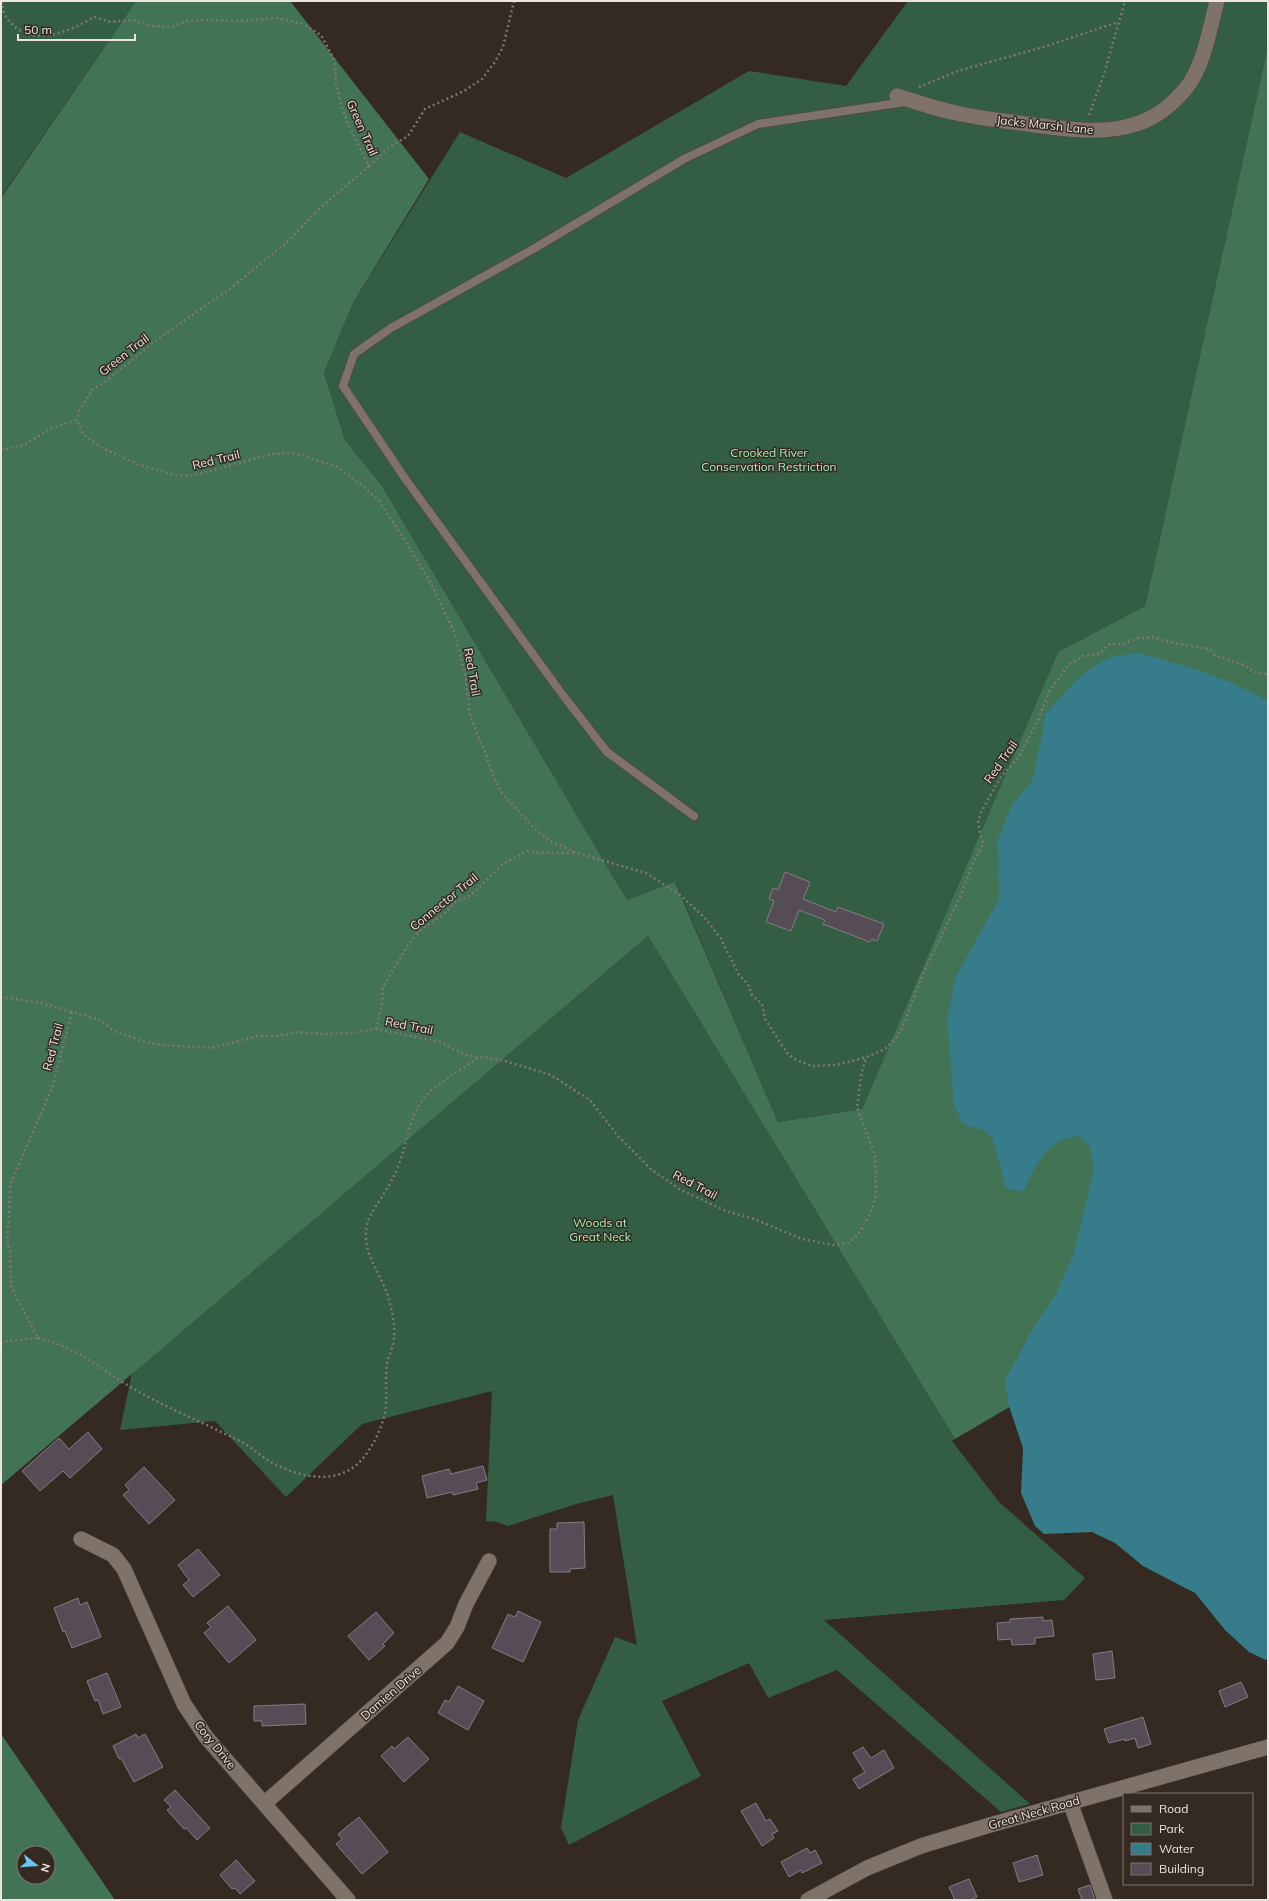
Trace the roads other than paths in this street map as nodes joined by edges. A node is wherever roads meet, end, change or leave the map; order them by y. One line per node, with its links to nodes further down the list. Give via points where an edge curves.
1 (1217, 1): 2 (street, Jacks Marsh Lane, via 1197,71 1188,86 1156,115 1138,124 1106,130 1083,130 981,118)
2 (904, 98): 3 (lane, via 758,124 684,160 535,248 391,328 354,354 343,386 404,477 607,752)
3 (694, 816)
4 (81, 1539): 8 (street, Cory Drive, via 113,1555 124,1569 184,1704 206,1737)
5 (489, 1561): 8 (street, Damien Drive, via 447,1643)
6 (1268, 1747): 7 (street, Great Neck Road)
7 (1070, 1802): 10 (street, Great Neck Road, via 907,1851 860,1871); 11 (street)
8 (265, 1803): 9 (street, Cory Drive)
9 (348, 1900)
10 (808, 1900)
11 (1105, 1900)

